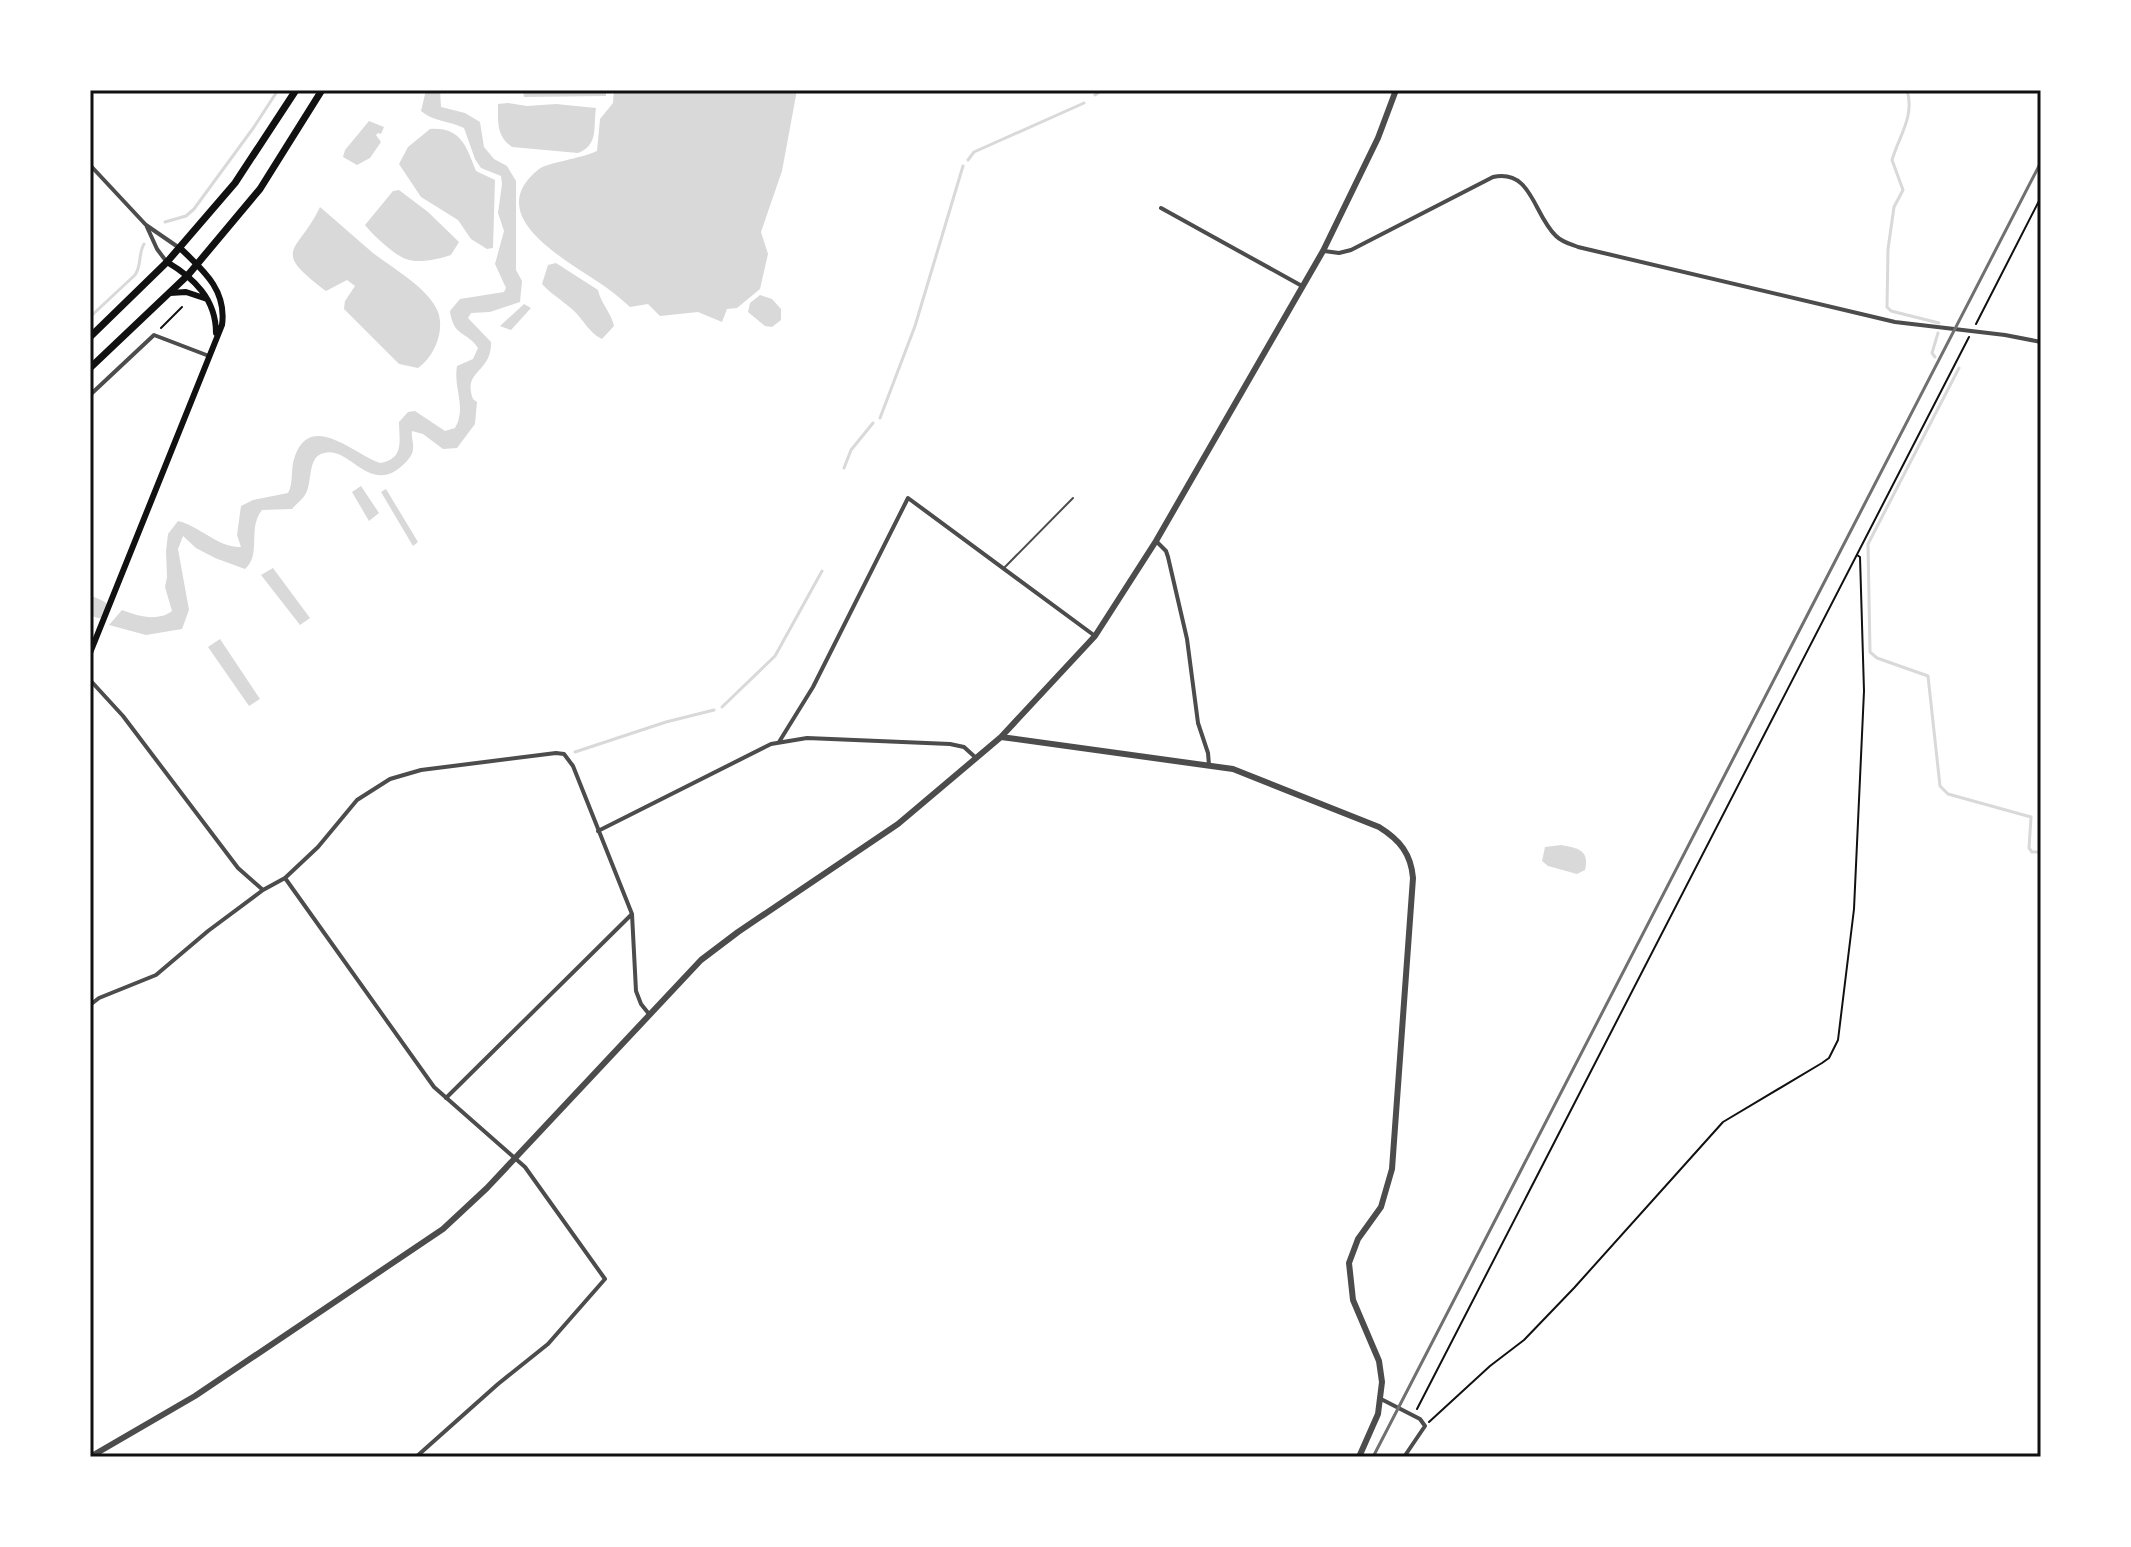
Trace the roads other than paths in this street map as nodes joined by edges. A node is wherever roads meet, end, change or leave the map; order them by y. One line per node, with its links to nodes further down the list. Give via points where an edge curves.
1 (296, 90): 7 (main road, via 235,183)
2 (322, 90): 10 (main road, via 260,189)
3 (1396, 90): 8 (street)
4 (90, 165): 6 (street)
5 (1161, 208): 12 (street)
6 (146, 225): 7 (street); 9 (street)
7 (180, 248): 9 (main road); 10 (main road)
8 (1323, 251): 12 (street); 17 (street, via 1351,250 1507,174 1524,184 1554,235 1578,247 1895,322)
9 (167, 262): 11 (main road); 15 (main road)
10 (197, 264): 11 (main road); 16 (main road, via 215,284 222,302 222,325)
11 (188, 275): 13 (main road); 14 (main road)
12 (1303, 286): 22 (street)
13 (170, 293): 14 (main road); 19 (main road)
14 (207, 299): 16 (main road, via 215,317)
15 (90, 337)
16 (215, 340): 18 (main road)
17 (2041, 342)
18 (209, 356): 20 (street, via 154,335); 25 (main road)
19 (90, 368)
20 (90, 395)
21 (1073, 498): 23 (lane)
22 (1156, 541): 24 (street); 30 (street, via 1168,557)
23 (1004, 568): 24 (street); 28 (street, via 908,498 813,687)
24 (1095, 636): 27 (street)
25 (90, 653)
26 (90, 680): 33 (street, via 238,868)
27 (1001, 737): 29 (street); 30 (street)
28 (779, 742): 29 (street, via 807,738 950,744); 31 (street)
29 (975, 757): 36 (street, via 886,833 714,949)
30 (1209, 766): 39 (street, via 1233,769 1379,827 1403,846 1412,865 1392,1169 1386,1197 1349,1263 1353,1300 1379,1361)
31 (598, 831): 32 (street, via 564,754 421,770 390,779 357,800); 34 (street)
32 (285, 878): 33 (street); 37 (street)
33 (263, 890): 35 (street, via 156,975)
34 (632, 914): 36 (street, via 636,991); 37 (street)
35 (90, 1005)
36 (649, 1014): 38 (street)
37 (445, 1099): 38 (street)
38 (513, 1158): 40 (street, via 429,1240 195,1396); 41 (street, via 525,1167 605,1279 548,1344)
39 (1381, 1399): 42 (street); 43 (street, via 1425,1426)
40 (90, 1457)
41 (416, 1457)
42 (1359, 1457)
43 (1404, 1457)

